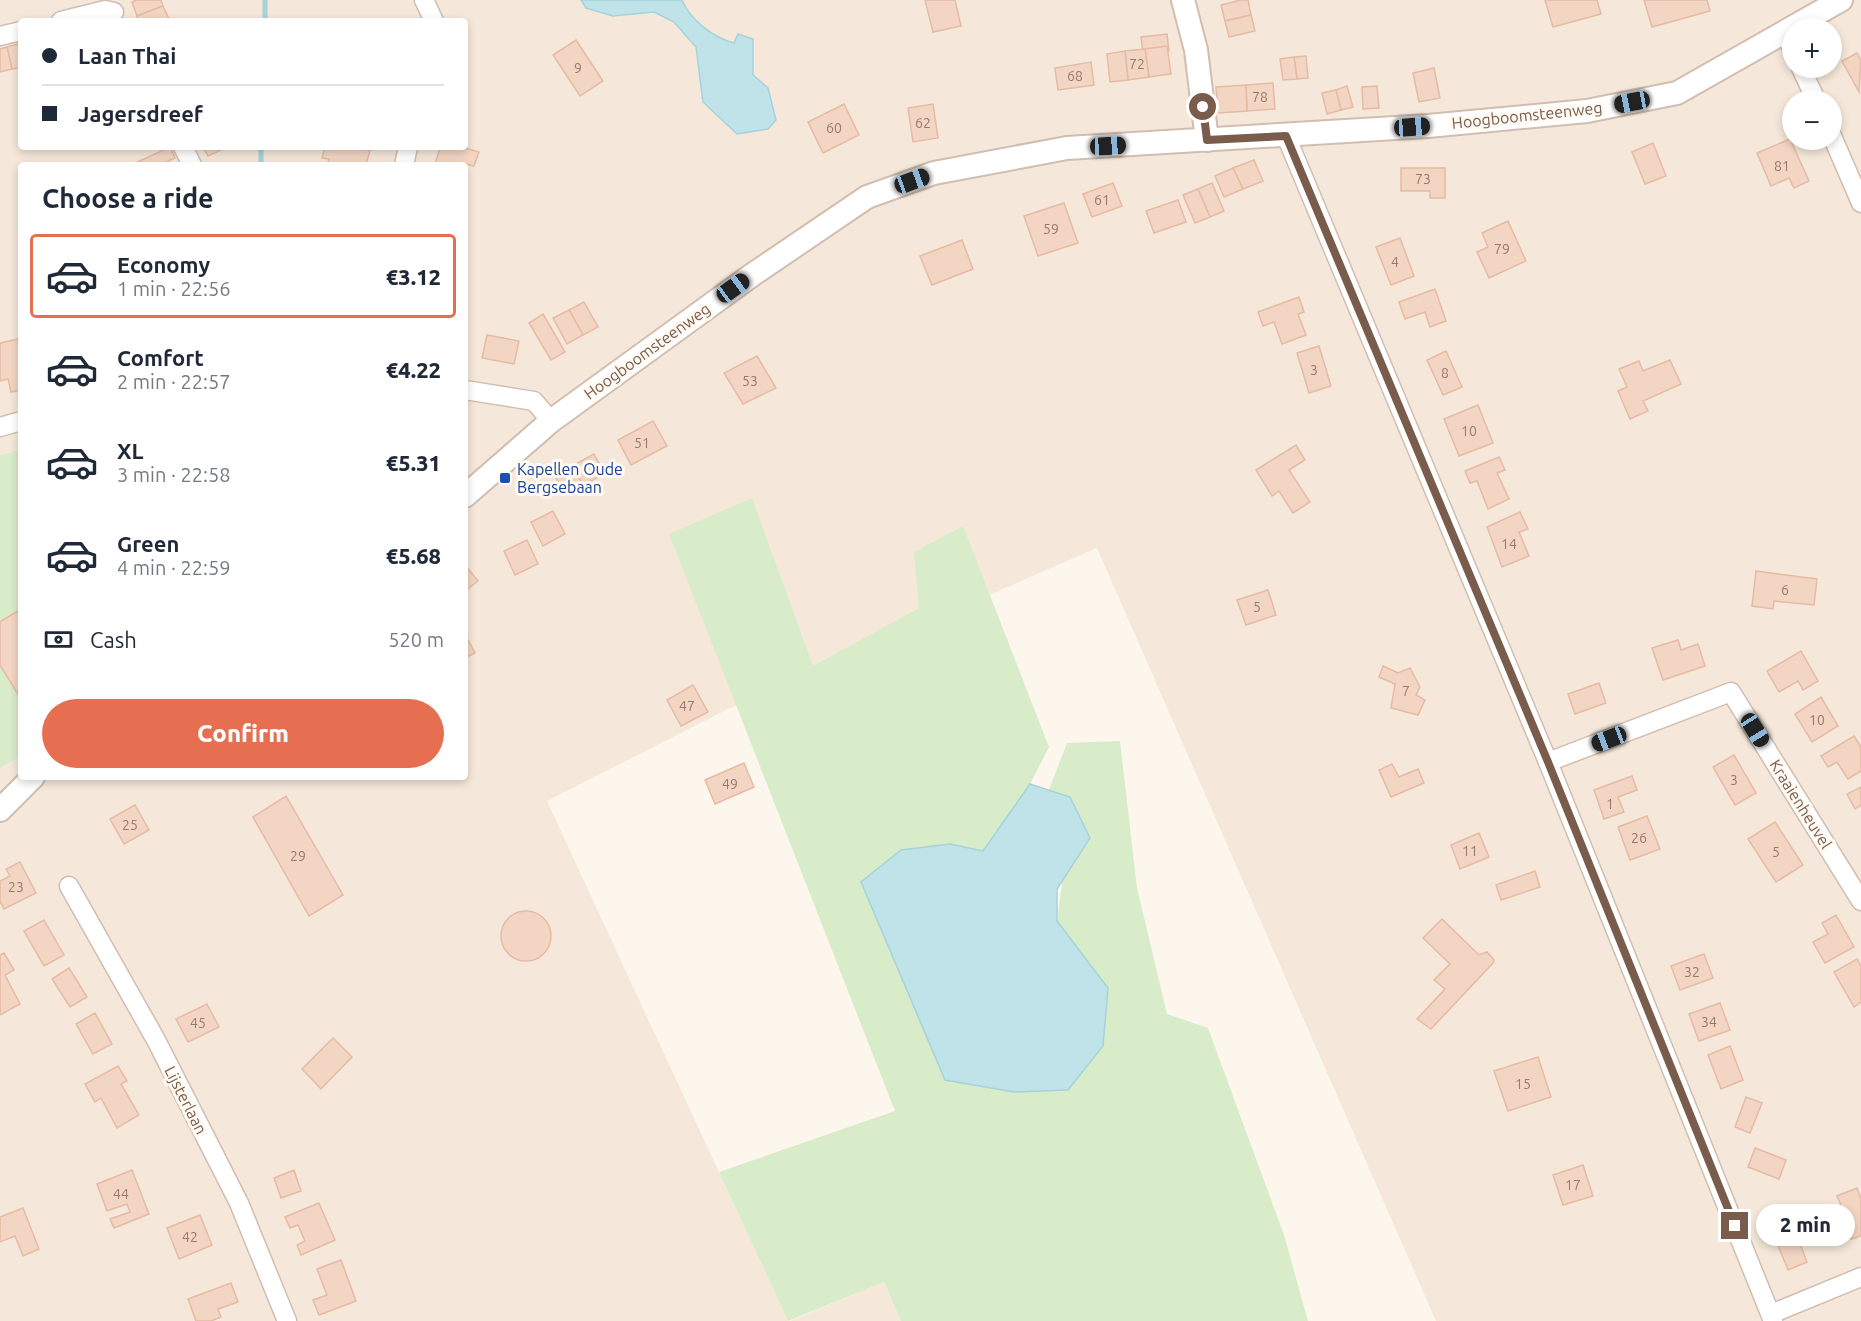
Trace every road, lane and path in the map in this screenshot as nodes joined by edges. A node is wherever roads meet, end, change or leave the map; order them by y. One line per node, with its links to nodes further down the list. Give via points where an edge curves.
1 (424, 0): 6 (street)
2 (1183, 0): 12 (street, via 1196,50)
3 (1841, 0): 7 (street, Hoogboomsteenweg)
4 (114, 11): 5 (street)
5 (73, 18)
6 (433, 18)
7 (1817, 18)
8 (18, 32): 9 (street)
9 (0, 36)
10 (1782, 43): 11 (street, Hoogboomsteenweg, via 1677,93 1587,111)
11 (1286, 136): 12 (street, Hoogboomsteenweg); 20 (street)
12 (1207, 140): 16 (street, Hoogboomsteenweg, via 1067,148 999,159 934,173 867,197)
13 (1838, 150): 14 (street)
14 (1861, 203)
15 (468, 390): 16 (street, via 534,401)
16 (551, 421): 19 (street, Hoogboomsteenweg)
17 (18, 423): 18 (street)
18 (0, 427)
19 (468, 493)
20 (1548, 762): 24 (street, Kraaienheuvel, via 1731,692); 26 (street)
21 (30, 780): 22 (street)
22 (0, 810)
23 (69, 886): 27 (street, Lijsterlaan, via 156,1040 239,1203)
24 (1861, 901)
25 (1861, 1277): 26 (street)
26 (1772, 1318)
27 (287, 1321)

